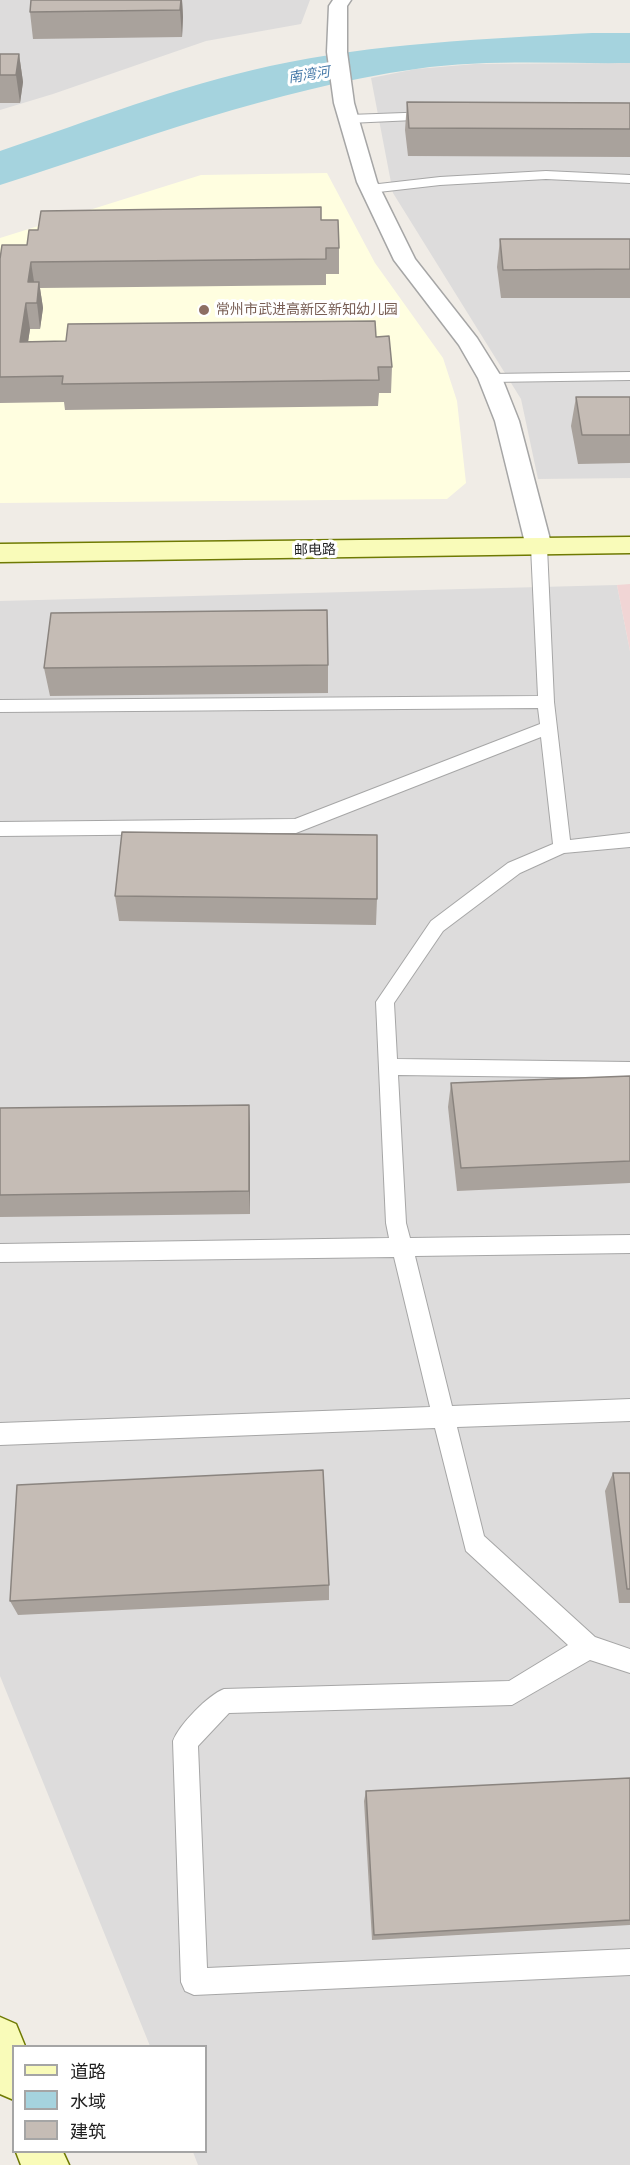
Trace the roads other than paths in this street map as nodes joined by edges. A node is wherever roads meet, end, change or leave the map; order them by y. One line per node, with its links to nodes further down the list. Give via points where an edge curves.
1 (342, 0): 2 (street, via 338,6 337,52)
2 (346, 111): 3 (lane); 5 (street)
3 (443, 116)
4 (630, 179): 5 (lane, via 546,174)
5 (370, 189): 7 (street, via 405,261 469,343)
6 (630, 376): 7 (lane)
7 (490, 378): 9 (street, via 507,421)
8 (630, 545): 9 (street, 邮电路)
9 (539, 547): 10 (street, 邮电路); 11 (lane)
10 (0, 553)
11 (546, 702): 12 (lane); 13 (lane)
12 (0, 706)
13 (549, 727): 14 (lane, via 296,826); 16 (lane)
14 (0, 829)
15 (630, 840): 16 (lane)
16 (562, 847): 17 (lane, via 514,868 437,926 385,1002)
17 (389, 1066): 18 (lane); 20 (lane, via 396,1224)
18 (630, 1070)
19 (630, 1244): 20 (lane)
20 (402, 1248): 21 (lane); 23 (lane)
21 (0, 1253)
22 (630, 1410): 23 (lane)
23 (443, 1417): 24 (lane); 25 (lane, via 474,1543)
24 (0, 1434)
25 (588, 1647): 26 (lane); 27 (lane, via 512,1694 224,1701 185,1741 194,1982)
26 (630, 1661)
27 (630, 1962)
28 (0, 2040): 29 (street)
29 (12, 2072)

